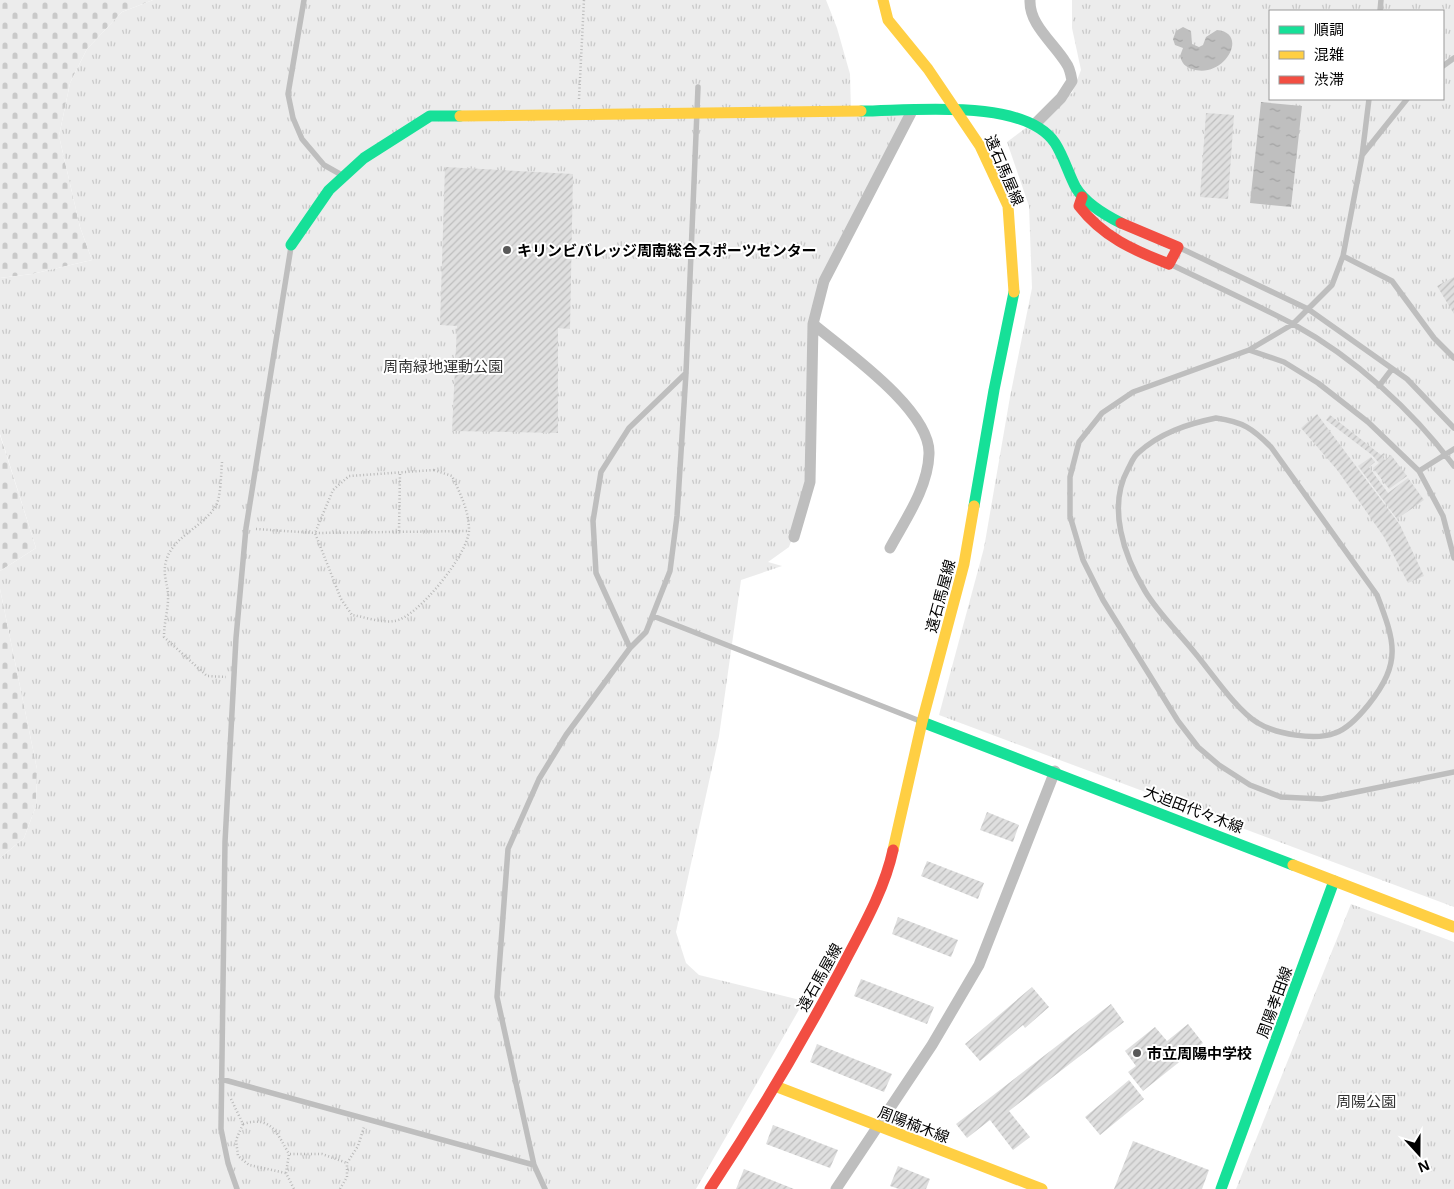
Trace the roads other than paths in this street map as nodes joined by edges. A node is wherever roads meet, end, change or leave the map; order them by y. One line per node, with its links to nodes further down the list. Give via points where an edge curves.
1 (304, 0): 12 (lane, via 288,94 302,139 324,164)
2 (882, 0): 7 (street, 遠石馬屋線, via 888,20)
3 (1030, 0): 10 (street, via 1030,10 1068,65 1072,82 1061,98)
4 (698, 87): 9 (lane)
5 (1369, 100): 11 (lane)
6 (1406, 100): 11 (lane)
7 (956, 110): 8 (street); 10 (street, via 1008,113); 37 (street, 遠石馬屋線, via 980,146 1008,206 1016,288 994,390 964,564)
8 (912, 111): 9 (street); 19 (street, via 824,281)
9 (697, 112): 12 (street, via 430,116 371,152); 24 (lane)
10 (1036, 122): 13 (street, via 1059,148)
11 (1362, 156): 16 (lane)
12 (342, 175): 14 (street, via 308,216)
13 (1082, 197): 15 (street, via 1115,222); 17 (street, via 1079,206 1090,223 1118,243)
14 (292, 245): 42 (lane, via 246,528 225,842)
15 (1178, 247): 17 (street); 18 (lane)
16 (1343, 256): 18 (lane, via 1332,285); 22 (lane, via 1392,281 1434,338)
17 (1169, 264): 20 (lane)
18 (1308, 309): 20 (lane); 23 (lane)
19 (812, 324): 31 (street, via 810,482); 32 (street, via 900,397 921,425 930,453 921,490)
20 (1293, 324): 21 (lane); 25 (lane)
21 (1249, 350): 30 (lane, via 1284,362 1318,383 1368,422); 39 (lane, via 1134,392 1102,413 1084,434 1070,478 1070,516 1083,560 1103,600 1178,721 1198,747 1250,785 1281,797 1322,799)
22 (1454, 358)
23 (1392, 369): 25 (lane); 26 (lane, via 1407,379)
24 (686, 373): 34 (lane, via 677,516 670,571); 36 (lane, via 629,428 602,472 593,521 596,573)
25 (1379, 386): 28 (lane)
26 (1454, 428)
27 (1454, 449): 28 (lane)
28 (1446, 455): 29 (lane); 30 (lane)
29 (1454, 466)
30 (1419, 471): 33 (lane, via 1442,516)
31 (794, 537)
32 (890, 548)
33 (1454, 558)
34 (653, 616): 36 (lane, via 646,632); 37 (lane)
35 (1386, 617): 35 (lane, via 1393,641 1392,664 1379,692 1361,715 1335,733 1305,737 1282,733 1257,723 1235,702 1145,592 1128,557 1117,510 1123,479 1136,454 1187,424 1216,418 1238,422 1254,430 1288,469 1372,588)
36 (630, 648): 45 (lane, via 566,735 539,779 508,849 497,998)
37 (922, 722): 38 (street, 大迫田代々木線); 43 (street, 遠石馬屋線, via 891,859 864,925)
38 (1055, 771): 40 (street, 大迫田代々木線); 44 (street, via 979,965 932,1045)
39 (1454, 772)
40 (1334, 881): 41 (street, 大迫田代々木線); 51 (street, 周陽孝田線)
41 (1454, 927)
42 (221, 1078): 45 (lane); 46 (lane, via 221,1129)
43 (775, 1086): 44 (street, 周陽楠木線); 48 (street, 遠石馬屋線)
44 (876, 1126): 49 (street); 50 (street, 周陽楠木線)
45 (534, 1166): 47 (lane)
46 (237, 1189)
47 (545, 1189)
48 (710, 1189)
49 (836, 1189)
50 (1042, 1189)
51 (1221, 1189)

